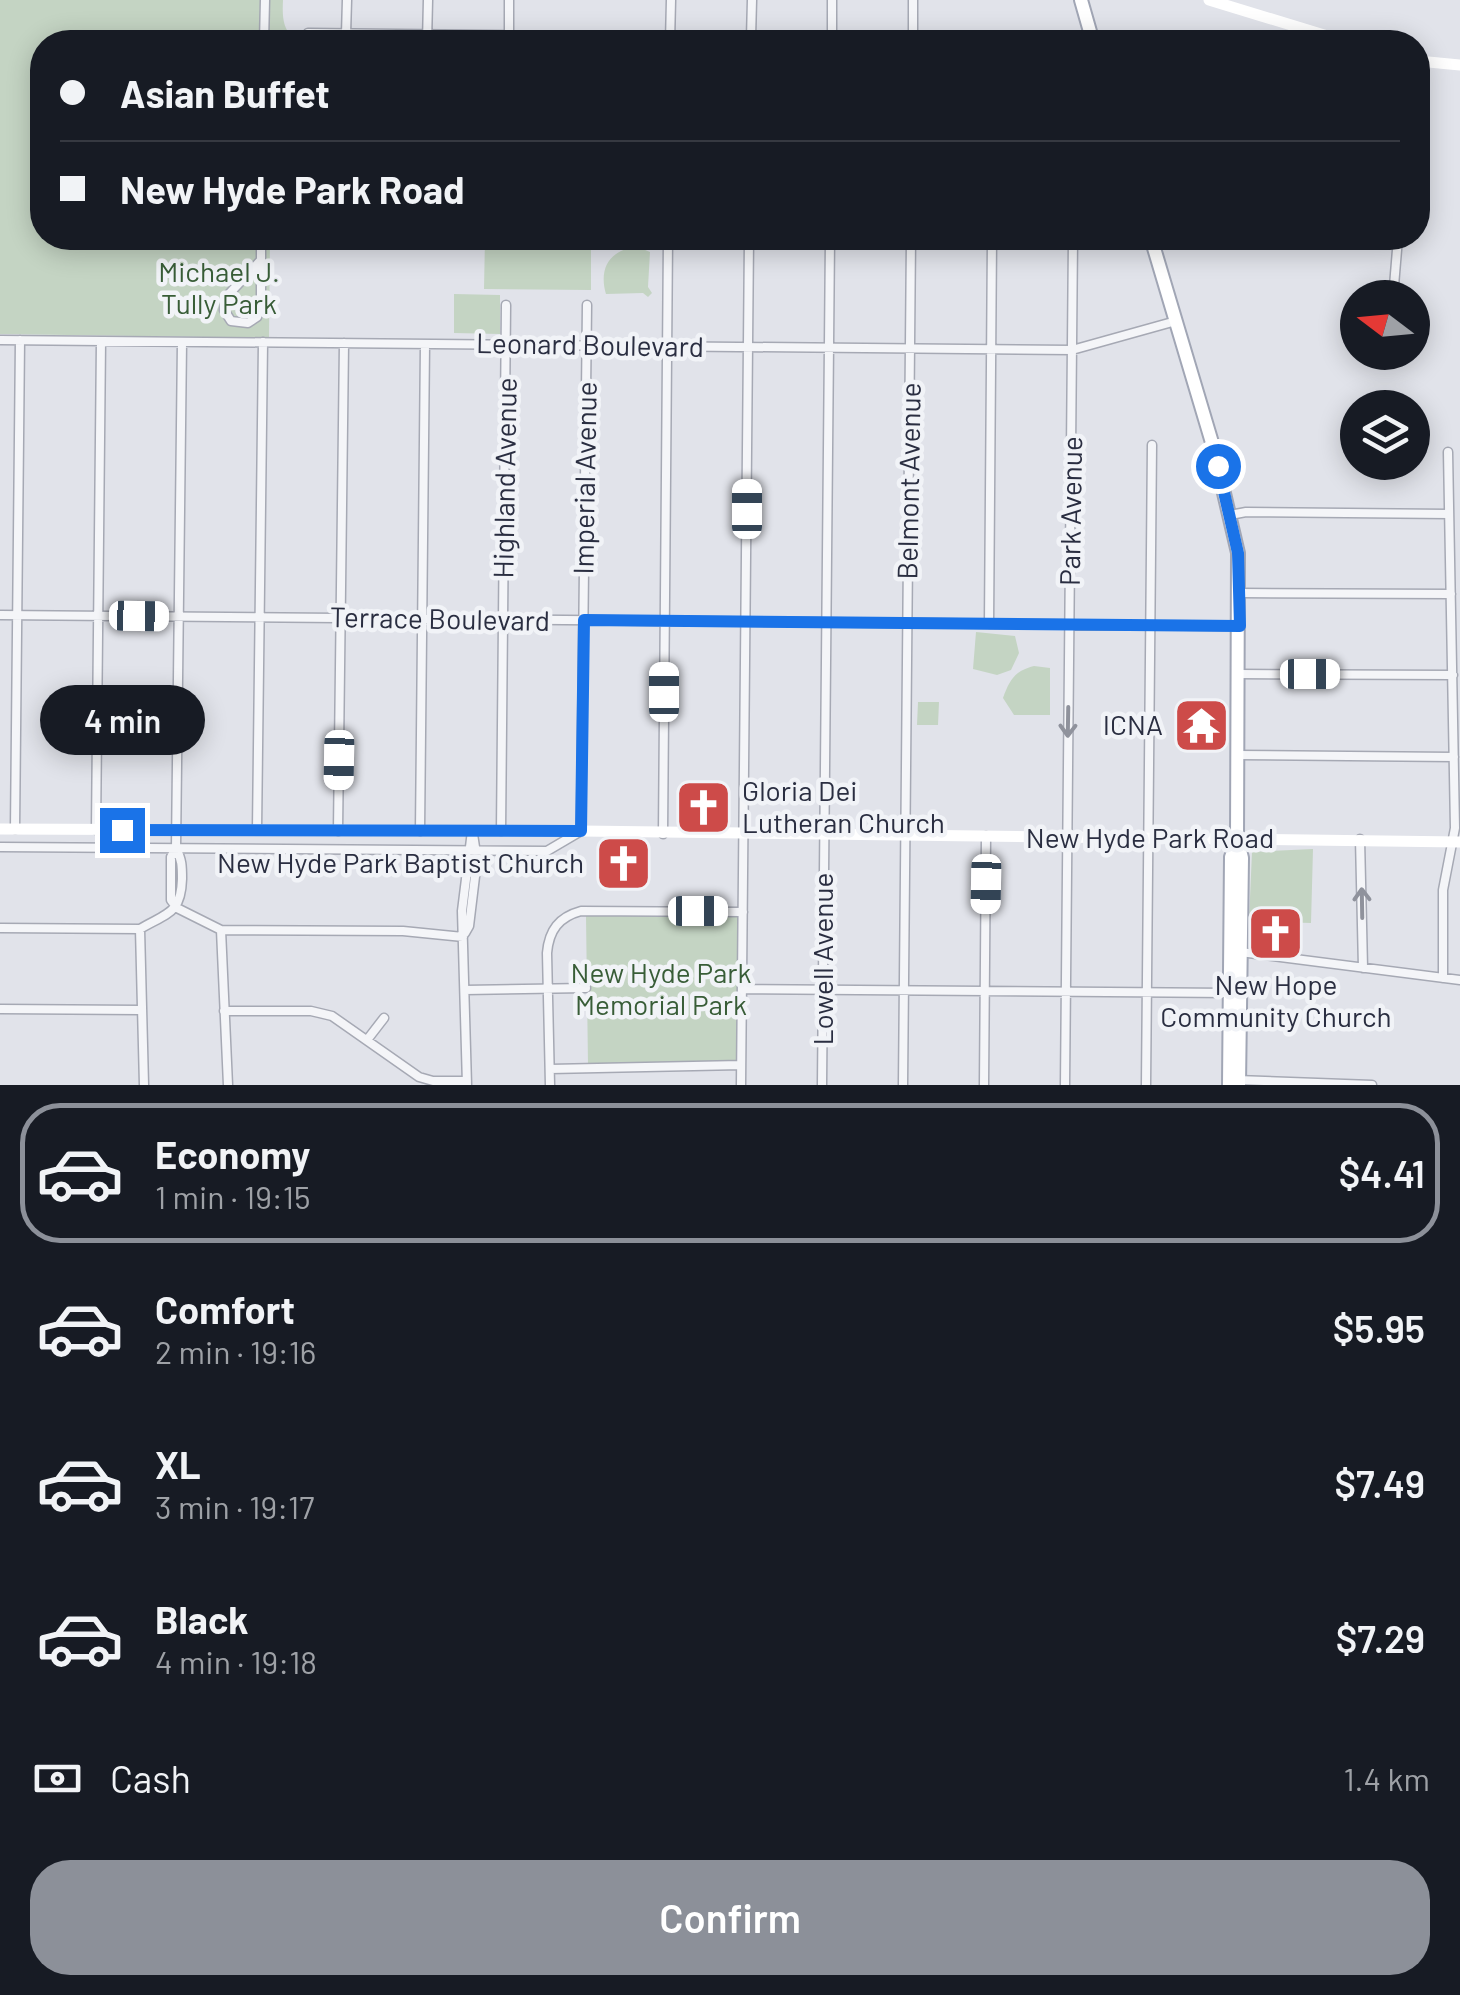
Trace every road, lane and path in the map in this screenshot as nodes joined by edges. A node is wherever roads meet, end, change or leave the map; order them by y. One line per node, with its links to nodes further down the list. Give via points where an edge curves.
1 (265, 0): 13 (street)
2 (347, 0): 14 (street)
3 (428, 0): 15 (street)
4 (509, 0): 16 (street)
5 (671, 0): 17 (street)
6 (752, 0): 18 (street)
7 (832, 0): 19 (street)
8 (913, 0): 20 (street)
9 (1080, 0): 21 (main road)
10 (1209, 0): 12 (main road)
11 (1256, 0): 12 (street)
12 (1256, 14): 22 (main road)
13 (264, 30)
14 (346, 30)
15 (428, 30)
16 (508, 30)
17 (670, 30)
18 (751, 30)
19 (832, 30)
20 (912, 30)
21 (1089, 30)
22 (1308, 30)
23 (1430, 62): 24 (main road)
24 (1460, 66)
25 (261, 250): 34 (street)
26 (668, 250): 48 (street)
27 (749, 250): 49 (street)
28 (830, 250): 50 (street, Lowell Avenue)
29 (911, 250): 51 (street, Belmont Avenue)
30 (992, 250): 52 (street)
31 (1073, 250): 53 (street, Park Avenue)
32 (1155, 250): 38 (main road)
33 (1397, 250): 35 (street)
34 (261, 260): 34 (street, via 227,296 224,310 234,322 248,323 259,313)
35 (1394, 280)
36 (506, 304): 46 (street, Highland Avenue)
37 (587, 306): 47 (street, Imperial Avenue)
38 (1176, 321): 53 (street, Leonard Boulevard); 57 (main road)
39 (0, 340): 40 (street, Leonard Boulevard)
40 (20, 340): 41 (street, Leonard Boulevard); 61 (street)
41 (102, 341): 42 (street, Leonard Boulevard); 62 (street)
42 (182, 342): 43 (street, Leonard Boulevard); 63 (street)
43 (263, 342): 44 (street, Leonard Boulevard); 64 (street)
44 (344, 343): 45 (street, Leonard Boulevard); 65 (street)
45 (425, 344): 46 (street, Leonard Boulevard); 66 (street)
46 (506, 344): 47 (street, Leonard Boulevard); 67 (street, Highland Avenue)
47 (586, 345): 48 (street, Leonard Boulevard); 68 (street, Imperial Avenue)
48 (668, 346): 49 (street, Leonard Boulevard); 69 (street)
49 (748, 346): 50 (street, Leonard Boulevard); 70 (street)
50 (829, 347): 51 (street, Leonard Boulevard); 71 (street, Lowell Avenue)
51 (910, 348): 52 (street, Leonard Boulevard); 72 (street, Belmont Avenue)
52 (991, 348): 53 (street, Leonard Boulevard); 73 (street)
53 (1072, 350): 74 (street, Park Avenue)
54 (1152, 445): 75 (street)
55 (1448, 452): 56 (street)
56 (1450, 514): 57 (street); 59 (street)
57 (1230, 516): 58 (main road)
58 (1240, 593): 59 (street); 76 (main road)
59 (1451, 594): 78 (street)
60 (0, 616): 61 (street, Terrace Boulevard)
61 (18, 616): 62 (street, Terrace Boulevard); 82 (street)
62 (99, 616): 63 (street, Terrace Boulevard); 83 (street)
63 (179, 617): 64 (street, Terrace Boulevard); 84 (street)
64 (260, 617): 65 (street, Terrace Boulevard); 85 (street)
65 (341, 618): 66 (street, Terrace Boulevard); 86 (street)
66 (422, 619): 67 (street, Terrace Boulevard); 87 (street)
67 (503, 620): 68 (street, Terrace Boulevard); 89 (street, Highland Avenue)
68 (584, 620): 69 (street, Terrace Boulevard); 90 (street, Imperial Avenue)
69 (665, 621): 70 (street, Terrace Boulevard); 91 (street)
70 (746, 621): 71 (street, Terrace Boulevard); 92 (street)
71 (827, 622): 72 (street, Terrace Boulevard); 93 (street, Lowell Avenue)
72 (907, 623): 73 (street, Terrace Boulevard); 94 (street, Belmont Avenue)
73 (989, 624): 74 (street, Terrace Boulevard)
74 (1070, 624): 75 (street, Terrace Boulevard); 96 (street, Park Avenue, one-way to 96)
75 (1150, 625): 76 (street, Terrace Boulevard); 97 (street)
76 (1240, 626): 77 (main road)
77 (1239, 674): 78 (street); 79 (main road)
78 (1453, 675): 80 (street)
79 (1238, 755): 80 (street); 98 (main road)
80 (1454, 756): 100 (street)
81 (0, 829): 82 (main road, New Hyde Park Road)
82 (15, 829): 83 (main road, New Hyde Park Road)
83 (96, 830): 84 (main road, New Hyde Park Road)
84 (176, 830): 85 (main road, New Hyde Park Road); 102 (street)
85 (257, 830): 86 (main road, New Hyde Park Road)
86 (338, 831): 87 (main road, New Hyde Park Road)
87 (420, 831): 88 (main road, New Hyde Park Road)
88 (472, 831): 89 (main road, New Hyde Park Road); 103 (street)
89 (501, 831): 90 (main road, New Hyde Park Road)
90 (581, 831): 91 (main road, New Hyde Park Road); 103 (street, via 547,851)
91 (663, 834): 92 (main road, New Hyde Park Road)
92 (744, 834): 93 (main road, New Hyde Park Road); 105 (street)
93 (824, 835): 94 (main road, New Hyde Park Road); 118 (street, Lowell Avenue)
94 (906, 836): 95 (main road, New Hyde Park Road); 119 (street, Belmont Avenue)
95 (986, 836): 96 (main road, New Hyde Park Road); 120 (street)
96 (1067, 837): 97 (main road, New Hyde Park Road); 121 (street, Park Avenue)
97 (1148, 838): 98 (main road, New Hyde Park Road); 122 (street)
98 (1237, 838): 99 (main road, New Hyde Park Road); 110 (main road, via 1231,857)
99 (1360, 839): 100 (main road, New Hyde Park Road); 111 (street, one-way to 99)
100 (1457, 842): 112 (street, via 1443,896)
101 (0, 847): 102 (street)
102 (176, 848): 103 (street); 104 (street, via 183,861)
103 (472, 850): 109 (street)
104 (178, 908): 107 (street); 108 (street)
105 (743, 912): 115 (street, via 566,916 547,952); 116 (street)
106 (0, 928): 107 (street)
107 (140, 929): 125 (street)
108 (220, 930): 109 (street, via 404,931); 126 (street)
109 (463, 938): 117 (street)
110 (1235, 952): 111 (street); 123 (main road)
111 (1364, 968): 112 (street)
112 (1444, 978): 113 (street)
113 (1460, 980)
114 (586, 988): 115 (street)
115 (548, 989): 117 (street); 130 (street)
116 (742, 989): 118 (street); 129 (street)
117 (464, 990): 132 (street)
118 (823, 990): 119 (street); 137 (street, Lowell Avenue)
119 (904, 990): 120 (street); 138 (street, Belmont Avenue)
120 (985, 991): 121 (street); 139 (street)
121 (1066, 991): 122 (street); 140 (street, Park Avenue)
122 (1147, 992): 123 (street); 141 (street)
123 (1235, 993): 131 (main road)
124 (0, 1009): 125 (street)
125 (140, 1010): 133 (street)
126 (224, 1011): 128 (street, via 322,1013); 134 (street)
127 (384, 1018): 128 (street)
128 (367, 1040): 132 (street, via 419,1077)
129 (742, 1065): 130 (street); 136 (street)
130 (550, 1069): 135 (street)
131 (1234, 1082): 142 (street)
132 (467, 1083)
133 (144, 1085)
134 (228, 1085)
135 (550, 1085)
136 (741, 1085)
137 (822, 1085)
138 (903, 1085)
139 (984, 1085)
140 (1065, 1085)
141 (1146, 1085)
142 (1372, 1085)

